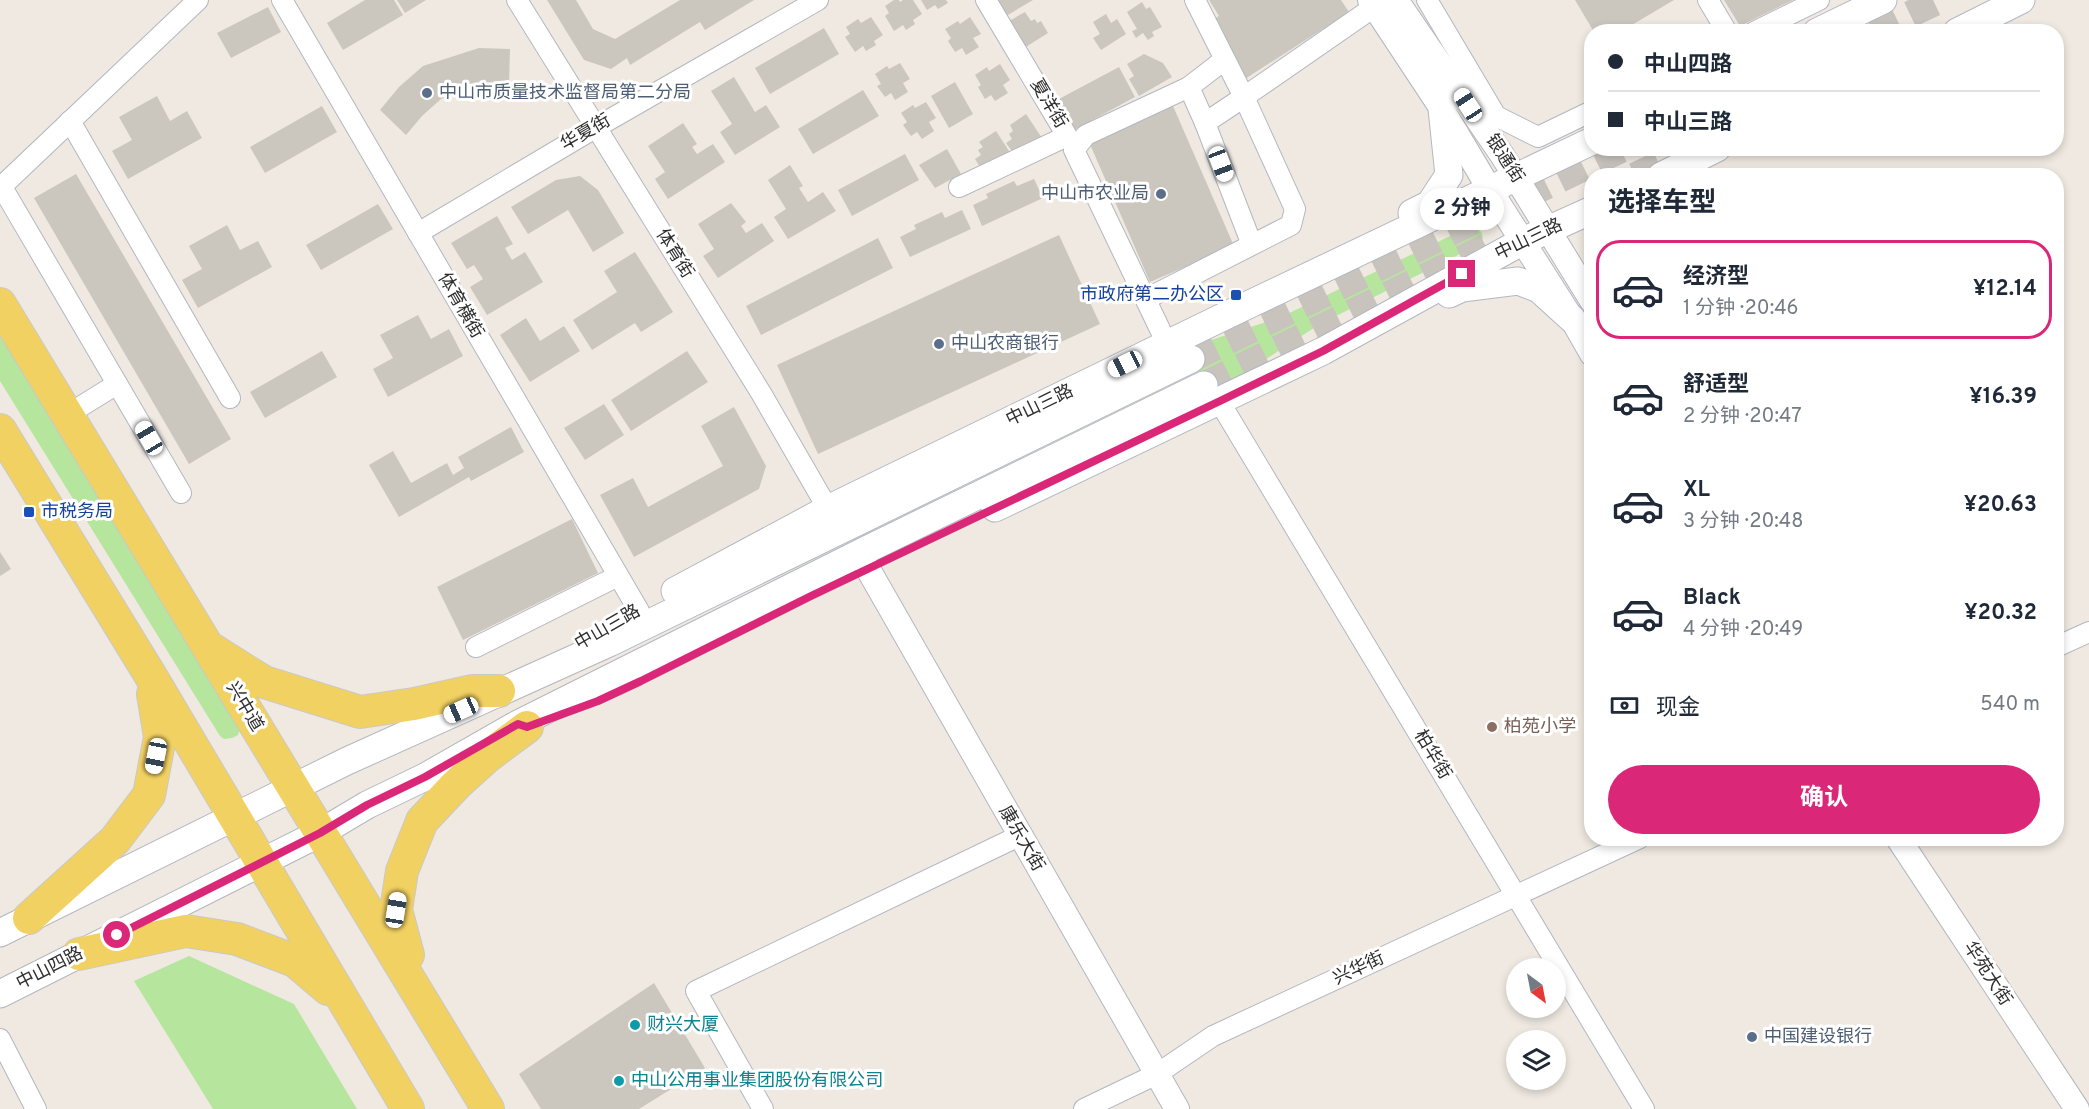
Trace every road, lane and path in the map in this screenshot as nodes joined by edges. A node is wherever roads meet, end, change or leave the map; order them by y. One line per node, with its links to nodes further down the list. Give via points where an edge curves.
1 (198, 0): 22 (street)
2 (282, 0): 33 (street, 体育横街)
3 (517, 0): 24 (street, 体育街)
4 (818, 0): 24 (street, 华夏街)
5 (986, 0): 29 (street, 夏洋街, via 1067,136)
6 (1195, 0): 17 (street)
7 (1427, 0): 21 (street, via 1496,116 1538,137)
8 (1708, 0): 13 (street)
9 (1819, 0): 14 (street)
10 (2021, 0): 16 (main road)
11 (1877, 1): 15 (main road)
12 (1380, 2): 19 (street); 20 (street); 28 (street, 银通街, via 1457,88)
13 (1722, 24)
14 (1770, 24)
15 (1832, 24)
16 (1973, 24)
17 (1224, 60): 18 (street); 19 (street)
18 (1189, 87): 23 (street); 37 (street, via 1086,135 1074,150)
19 (1244, 97): 23 (street); 35 (street, via 1295,209 1291,225)
20 (1442, 109): 31 (street); 36 (main road, via 1449,175 1430,204 1353,241)
21 (1584, 115)
22 (70, 121): 30 (street); 45 (street)
23 (1205, 123): 35 (street)
24 (595, 128): 33 (street, 华夏街); 49 (street, 体育街, via 761,393)
25 (1584, 145): 28 (main road, 中山三路)
26 (1701, 156): 27 (main road)
27 (1677, 168)
28 (1515, 178): 31 (main road, 中山三路); 34 (street, 银通街)
29 (959, 187)
30 (1, 188): 43 (street)
31 (1490, 190): 34 (street); 36 (main road, 中山三路)
32 (1584, 214): 34 (main road, 中山三路)
33 (417, 233): 51 (street, 体育横街)
34 (1536, 236): 39 (street); 41 (main road, 中山三路)
35 (1252, 245): 37 (street)
36 (1290, 285): 40 (main road, 中山三路)
37 (1146, 299): 40 (street)
38 (0, 304): 46 (main road, 兴中道)
39 (1582, 310): 41 (main road, via 1518,281 1462,288)
40 (1167, 344): 49 (main road, 中山三路)
41 (1323, 351): 44 (main road, 中山三路)
42 (1191, 359): 58 (main road, 中山三路, via 620,638)
43 (117, 384): 46 (street); 48 (street)
44 (1212, 393): 50 (main road, 中山三路); 59 (main road, 中山三路, via 866,550); 67 (street, 柏华街)
45 (231, 398)
46 (67, 415): 55 (main road, 兴中道)
47 (0, 430): 57 (main road)
48 (181, 493)
49 (828, 509): 52 (main road, 中山三路)
50 (868, 568): 59 (main road, 中山三路, via 609,696); 63 (street, 康乐大街)
51 (618, 576): 52 (street, 体育横街); 56 (street)
52 (639, 611): 58 (main road, 中山三路)
53 (2089, 632): 54 (street)
54 (2064, 643)
55 (208, 647): 58 (main road, via 264,682 360,712 472,691); 60 (main road, 兴中道)
56 (476, 647)
57 (149, 672): 61 (main road); 68 (main road, via 160,737 149,795 116,840)
58 (499, 691): 60 (main road, 中山三路)
59 (523, 725): 62 (main road, 中山三路); 71 (main road, via 422,821 402,871 396,910)
60 (292, 788): 61 (main road, 中山三路); 62 (main road, 兴中道)
61 (233, 816): 66 (main road); 68 (main road)
62 (320, 833): 66 (main road, 中山四路); 71 (main road, 兴中道)
63 (1019, 836): 75 (street, 康乐大街); 80 (street, via 696,991)
64 (1623, 846): 67 (street, 兴华街)
65 (1903, 846): 76 (street, 华苑大街)
66 (261, 863): 70 (main road, 中山四路); 73 (main road)
67 (1517, 896): 75 (street, 兴华街, via 1213,1036); 83 (street, 柏华街)
68 (29, 918): 69 (main road)
69 (0, 933)
70 (79, 954): 72 (main road, 中山四路); 73 (main road, via 186,931 237,939 295,961)
71 (416, 988): 79 (main road, 兴中道)
72 (0, 994)
73 (346, 1004): 78 (main road)
74 (0, 1039): 77 (street)
75 (1157, 1074): 81 (street, 兴华街); 82 (street, 康乐大街)
76 (2077, 1106)
77 (36, 1109)
78 (408, 1109)
79 (489, 1109)
80 (763, 1109)
81 (1084, 1109)
82 (1177, 1109)
83 (1644, 1109)

